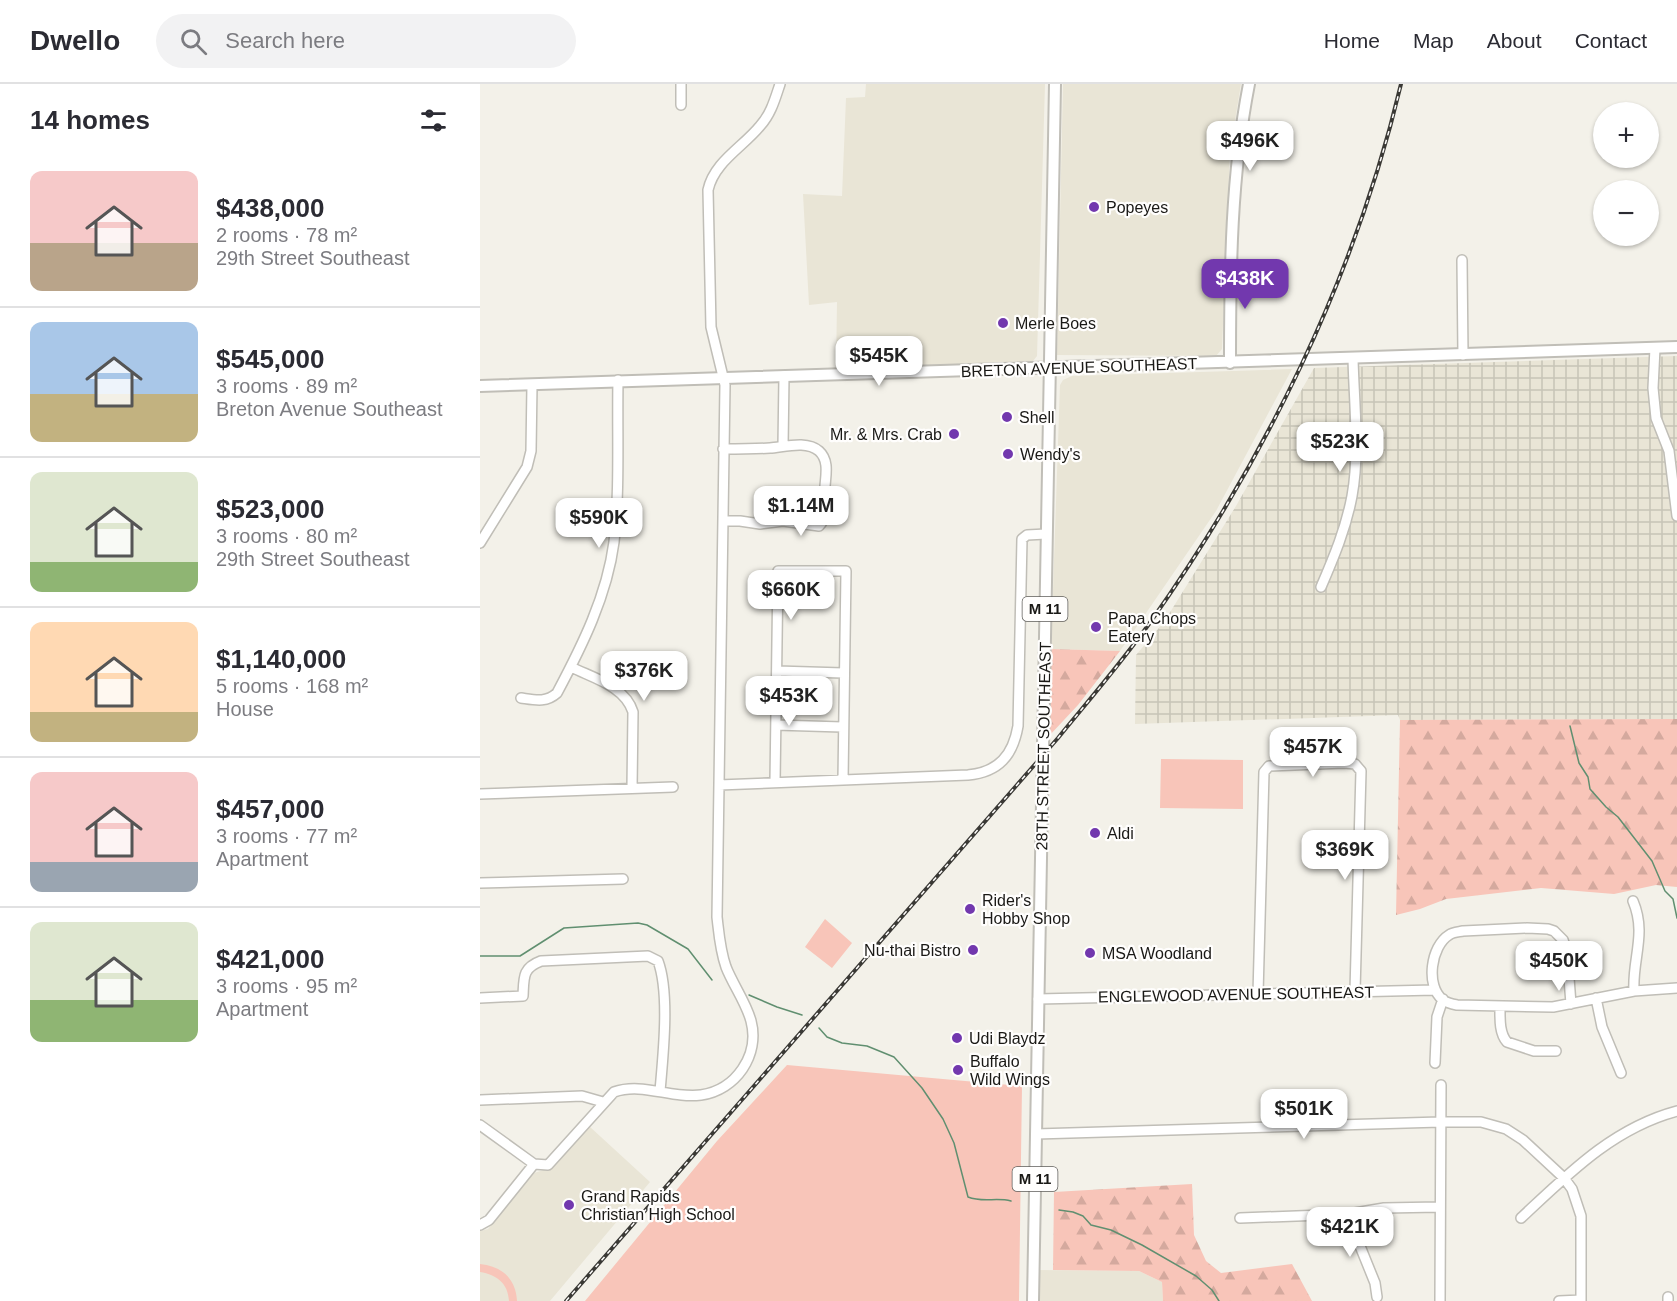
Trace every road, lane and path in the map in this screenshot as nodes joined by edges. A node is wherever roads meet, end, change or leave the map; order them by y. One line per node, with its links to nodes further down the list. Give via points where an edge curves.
1 (681, 84): 5 (street)
2 (780, 84): 14 (street, via 769,114 713,174 708,190 711,327)
3 (1055, 84): 12 (main road, 28TH STREET SOUTHEAST / M 11)
4 (1250, 84): 11 (main road, via 1234,190)
5 (681, 105)
6 (1462, 260): 9 (street)
7 (1677, 347): 8 (main road, BRETON AVENUE SOUTHEAST)
8 (1655, 348): 9 (main road, BRETON AVENUE SOUTHEAST); 20 (street, via 1656,418 1669,451)
9 (1463, 355): 10 (main road, BRETON AVENUE SOUTHEAST)
10 (1353, 358): 11 (main road, BRETON AVENUE SOUTHEAST); 24 (street, via 1352,494 1344,529)
11 (1230, 363): 12 (main road, BRETON AVENUE SOUTHEAST)
12 (1049, 369): 13 (main road, BRETON AVENUE SOUTHEAST); 22 (main road, 28TH STREET SOUTHEAST / M 11)
13 (784, 376): 14 (main road, BRETON AVENUE SOUTHEAST); 18 (street)
14 (724, 377): 15 (main road, BRETON AVENUE SOUTHEAST); 19 (street)
15 (618, 380): 16 (main road, BRETON AVENUE SOUTHEAST); 25 (street, via 614,544 602,593)
16 (532, 385): 17 (main road, BRETON AVENUE SOUTHEAST); 23 (street, via 531,451 527,467)
17 (480, 386)
18 (783, 446): 19 (street); 21 (street, via 819,450 826,465 824,517 819,526 783,521)
19 (723, 449): 21 (street)
20 (1677, 516)
21 (723, 521): 33 (street)
22 (1046, 534): 31 (street, via 1022,539 1017,726 1007,756 978,774); 47 (main road, 28TH STREET SOUTHEAST / M 11)
23 (480, 543)
24 (1321, 587)
25 (571, 667): 28 (street, via 552,698); 35 (street, via 629,700 633,712)
26 (777, 671): 27 (street); 27 (street, via 778,571 846,571); 29 (street)
27 (843, 673): 30 (street)
28 (521, 698)
29 (776, 725): 30 (street); 32 (street)
30 (842, 727): 31 (street)
31 (843, 780): 32 (street)
32 (776, 782): 33 (street)
33 (719, 784): 55 (street, via 719,939 726,966 752,1022 752,1045 743,1068 718,1089 694,1095)
34 (673, 787): 35 (street)
35 (632, 788): 36 (street)
36 (480, 794)
37 (623, 879): 38 (street)
38 (480, 883)
39 (1633, 901): 43 (street, via 1640,932)
40 (1677, 988): 43 (street)
41 (1435, 990): 42 (street, ENGLEWOOD AVENUE SOUTHEAST); 48 (street); 49 (street, via 1434,961 1450,934 1548,929 1558,934 1565,946)
42 (1355, 991): 44 (street, ENGLEWOOD AVENUE SOUTHEAST); 44 (street, via 1361,771 1355,764 1344,763 1266,769)
43 (1634, 991): 46 (street)
44 (1258, 994): 47 (street, ENGLEWOOD AVENUE SOUTHEAST)
45 (480, 998): 55 (street, via 523,996 526,970 541,961 648,956 658,961 663,975)
46 (1596, 998): 49 (street); 53 (street, via 1602,1027)
47 (1038, 999): 61 (main road, 28TH STREET SOUTHEAST / M 11)
48 (1443, 999): 50 (street, via 1456,1005); 52 (street, via 1437,1017)
49 (1571, 1004): 50 (street)
50 (1500, 1006): 51 (street, via 1504,1040 1534,1051)
51 (1556, 1051)
52 (1435, 1063)
53 (1621, 1072)
54 (1441, 1085): 59 (street)
55 (660, 1091): 57 (street, via 627,1088 614,1092)
56 (480, 1100): 57 (street, via 582,1096)
57 (603, 1102): 62 (street, via 553,1162)
58 (1677, 1110): 63 (street, via 1618,1135)
59 (1440, 1122): 61 (street); 63 (street, via 1481,1122 1506,1129); 64 (street)
60 (480, 1125): 62 (street)
61 (1036, 1134): 70 (main road, 28TH STREET SOUTHEAST / M 11)
62 (534, 1164): 68 (street, via 489,1221)
63 (1564, 1178): 67 (street); 73 (street, via 1581,1216)
64 (1439, 1207): 65 (street); 71 (street)
65 (1356, 1213): 66 (street); 69 (street, via 1360,1245 1376,1283)
66 (1240, 1218)
67 (1521, 1218)
68 (480, 1225)
69 (1377, 1297)
70 (1033, 1301)
71 (1440, 1301)
72 (1559, 1301): 73 (street)
73 (1581, 1301)

